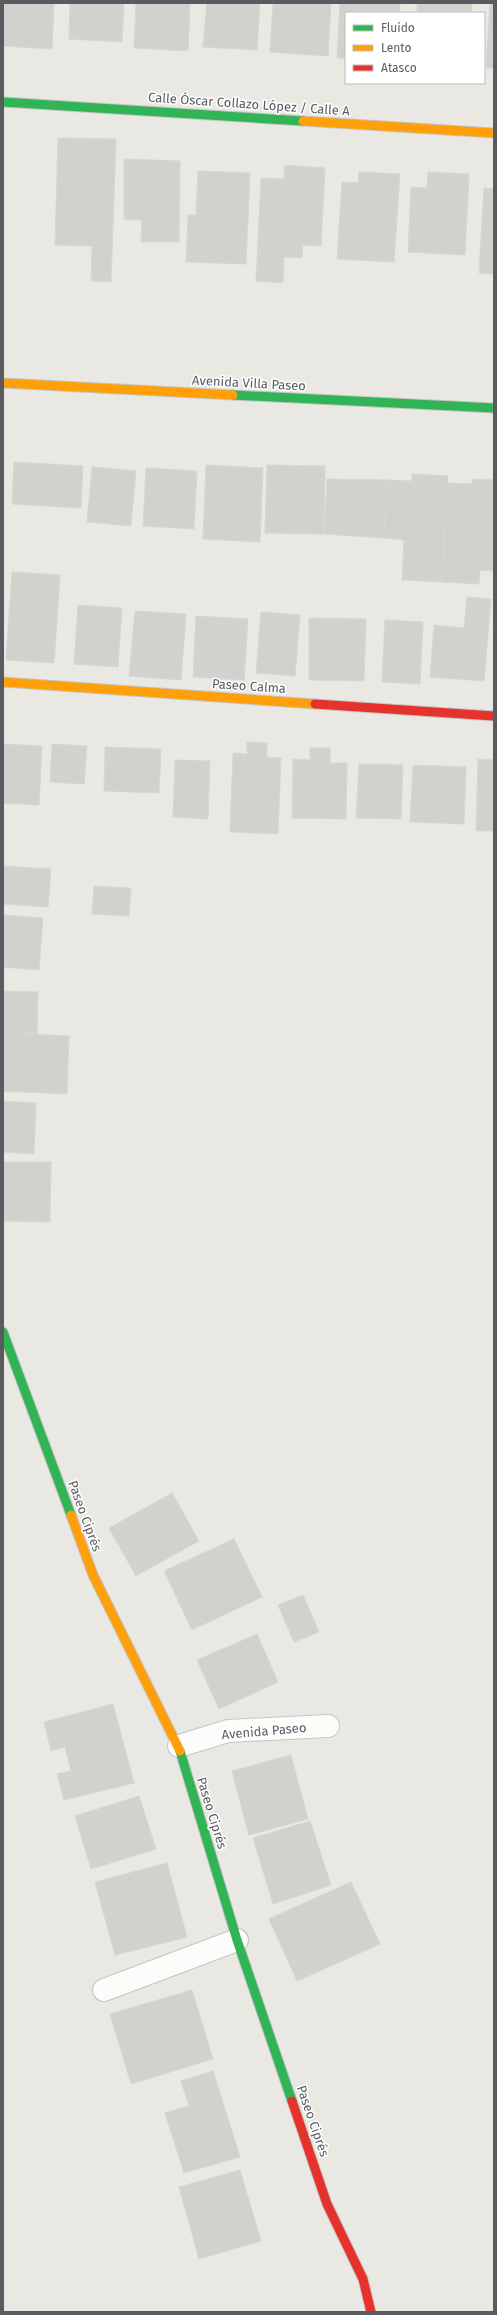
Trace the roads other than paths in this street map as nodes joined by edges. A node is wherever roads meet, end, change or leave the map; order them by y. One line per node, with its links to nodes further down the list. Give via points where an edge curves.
1 (3, 102): 2 (street, Calle Óscar Collazo López / Calle A)
2 (494, 133)
3 (3, 383): 4 (street, Avenida Villa Paseo)
4 (494, 408)
5 (3, 682): 6 (street, Paseo Calma)
6 (494, 716)
7 (3, 1332): 9 (street, Paseo Ciprés, via 93,1575)
8 (328, 1726): 9 (street, Avenida Paseo, via 228,1731)
9 (178, 1746): 10 (street, Paseo Ciprés)
10 (237, 1940): 11 (street); 12 (street, Paseo Ciprés, via 327,2204 363,2279)
11 (104, 1990)
12 (371, 2312)

